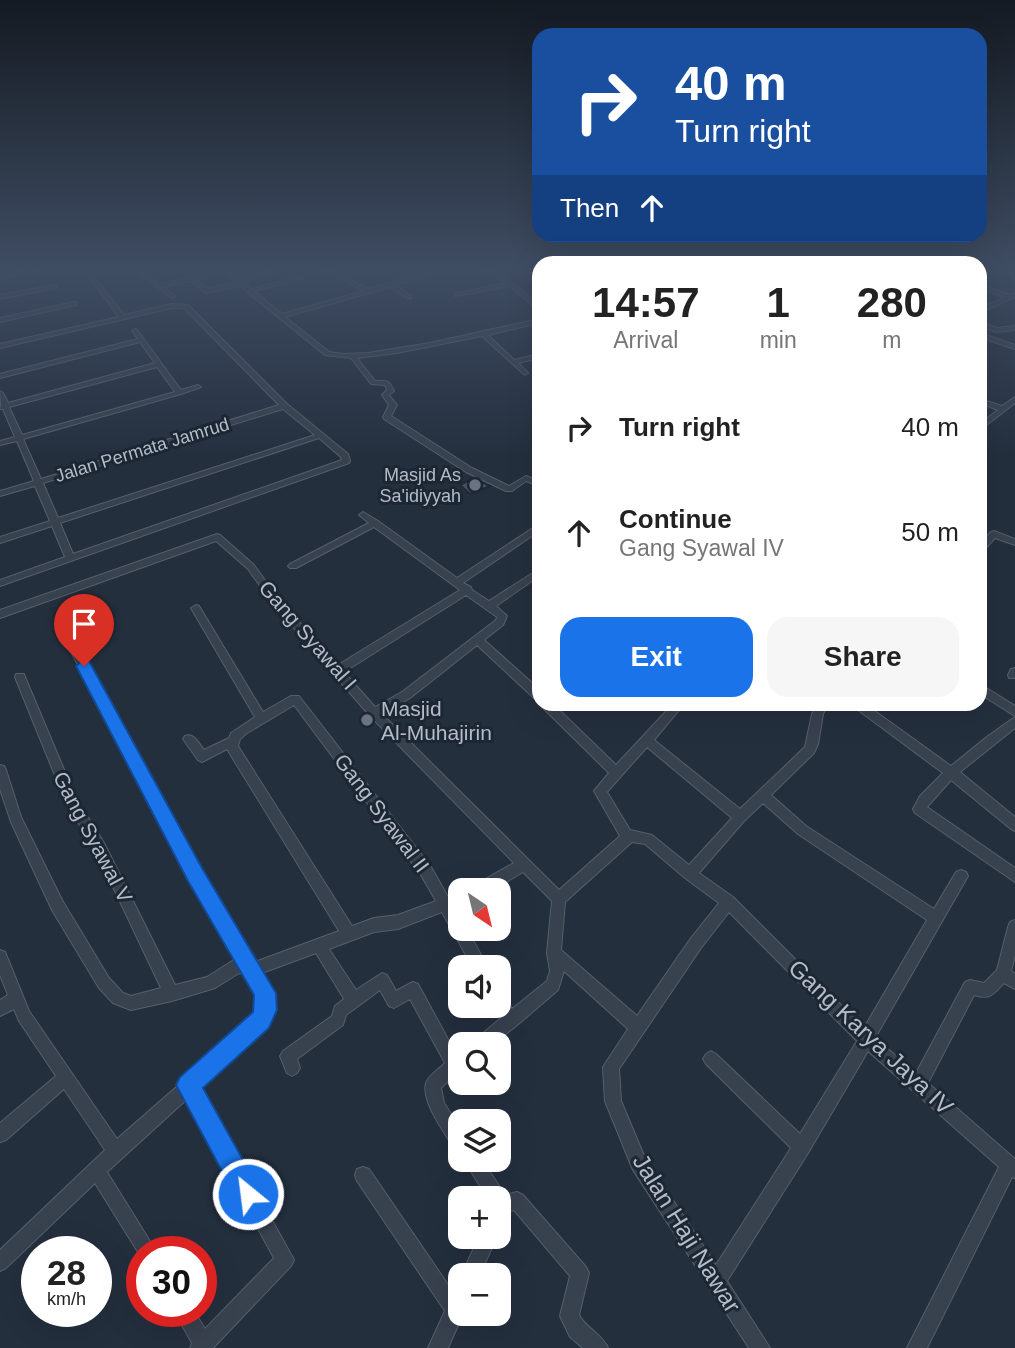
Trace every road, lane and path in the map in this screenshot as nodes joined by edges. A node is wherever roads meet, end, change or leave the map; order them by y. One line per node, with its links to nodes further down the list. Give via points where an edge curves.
1 (63, 331): 9 (street)
2 (135, 331): 8 (street)
3 (210, 331): 22 (street)
4 (300, 331): 11 (street, via 327,354)
5 (488, 331): 6 (street)
6 (482, 332): 11 (street); 13 (street)
7 (987, 337): 10 (street)
8 (141, 340): 14 (street); 16 (street)
9 (0, 346)
10 (1015, 346)
11 (354, 358): 29 (street, via 373,383 387,383 391,391 385,395 393,405 387,417 490,482 509,489 526,478)
12 (532, 358): 13 (street)
13 (513, 362): 15 (street)
14 (160, 364): 18 (street); 23 (street)
15 (525, 373)
16 (0, 376)
17 (198, 387): 18 (street)
18 (178, 391): 27 (street)
19 (0, 393): 23 (street)
20 (1015, 399): 24 (street)
21 (987, 404): 24 (street)
22 (284, 406): 26 (street); 30 (street, Jalan Permata Jamrud)
23 (3, 407): 27 (street)
24 (1002, 409): 25 (street)
25 (987, 422)
26 (318, 436): 33 (street); 39 (street, via 346,461)
27 (17, 438): 28 (street); 30 (street)
28 (0, 443)
29 (532, 481)
30 (36, 482): 31 (street, Jalan Permata Jamrud); 33 (street)
31 (0, 494)
32 (363, 515): 34 (street)
33 (55, 522): 36 (street); 39 (street)
34 (375, 523): 40 (street); 42 (street)
35 (532, 532): 42 (street)
36 (0, 540)
37 (987, 542): 38 (street, via 995,534)
38 (1015, 542)
39 (70, 557): 43 (street)
40 (293, 566)
41 (532, 577): 45 (street)
42 (458, 582): 44 (street)
43 (0, 583)
44 (468, 589): 45 (street); 50 (street)
45 (489, 606): 48 (street, via 502,620)
46 (196, 608): 60 (street)
47 (0, 614): 50 (street, Gang Syawal I, via 214,537 238,553)
48 (477, 639): 52 (street); 59 (street, via 406,695)
49 (73, 646): 87 (street)
50 (339, 670): 59 (street, Gang Syawal I)
51 (20, 677): 89 (street, Gang Syawal V, via 71,801)
52 (532, 690)
53 (987, 693): 58 (street)
54 (553, 711): 66 (street)
55 (673, 711): 64 (street)
56 (820, 711): 68 (street, via 810,750)
57 (869, 711): 67 (street)
58 (1015, 712)
59 (374, 713): 72 (street, Gang Syawal I)
60 (261, 718): 62 (street); 79 (street, Gang Syawal II, via 295,699 426,870)
61 (1015, 722): 67 (street)
62 (234, 738): 63 (street, via 202,757); 82 (street, via 232,747)
63 (190, 739)
64 (646, 740): 66 (street); 69 (street)
65 (0, 770): 89 (street, via 15,818 57,905 104,983 118,998 131,1003)
66 (616, 772): 71 (street, via 600,791)
67 (952, 773): 70 (street); 75 (street, via 919,809)
68 (763, 795): 69 (street); 80 (street, via 812,836)
69 (740, 817): 73 (street)
70 (1015, 825)
71 (628, 835): 73 (street, Gang Karya Jaya IV, via 648,839); 77 (street)
72 (522, 865): 76 (street); 77 (street, Gang Syawal I)
73 (690, 874): 78 (street, Gang Karya Jaya IV)
74 (961, 876): 80 (street)
75 (1015, 876)
76 (500, 878)
77 (559, 899): 84 (street)
78 (729, 902): 95 (street, Jalan Haji Nawar); 97 (street, Gang Karya Jaya IV)
79 (446, 905): 82 (street); 85 (street, Gang Syawal II)
80 (936, 918): 97 (street)
81 (1015, 927): 88 (street)
82 (350, 935): 83 (street)
83 (320, 947): 87 (street); 91 (street)
84 (554, 953): 94 (street, via 554,985); 95 (street)
85 (474, 955)
86 (0, 957): 90 (street)
87 (252, 970): 89 (street, via 238,965 210,983); 104 (street, via 267,1002 261,1020)
88 (1009, 978): 103 (street, via 986,991 970,987)
89 (172, 994)
90 (17, 998): 92 (street); 102 (street)
91 (354, 1001): 98 (street, via 382,981 394,1001 413,989); 100 (street, via 340,1011 338,1020 288,1056)
92 (0, 1009)
93 (509, 1018): 94 (street)
94 (511, 1021): 96 (street)
95 (639, 1028): 115 (street, Jalan Haji Nawar, via 611,1067 613,1101 639,1164)
96 (497, 1032)
97 (865, 1039): 103 (street, Gang Karya Jaya IV); 107 (street)
98 (448, 1048)
99 (711, 1059): 107 (street)
100 (292, 1068)
101 (448, 1070): 105 (street, via 436,1080 433,1093)
102 (65, 1078): 106 (street); 108 (street)
103 (919, 1084): 109 (street, Gang Karya Jaya IV)
104 (188, 1085): 108 (street); 119 (street, via 285,1260)
105 (448, 1123)
106 (0, 1134)
107 (802, 1147): 115 (street)
108 (116, 1151): 110 (street)
109 (1012, 1168): 123 (street)
110 (96, 1170): 113 (street); 114 (street)
111 (363, 1175): 116 (street)
112 (511, 1202): 121 (street, via 516,1201 580,1273 569,1316)
113 (138, 1236)
114 (0, 1262)
115 (716, 1281): 122 (street, Jalan Haji Nawar)
116 (448, 1291)
117 (448, 1326): 120 (street)
118 (192, 1327): 119 (street)
119 (202, 1346)
120 (438, 1348)
121 (598, 1348)
122 (761, 1348)
123 (917, 1348)

